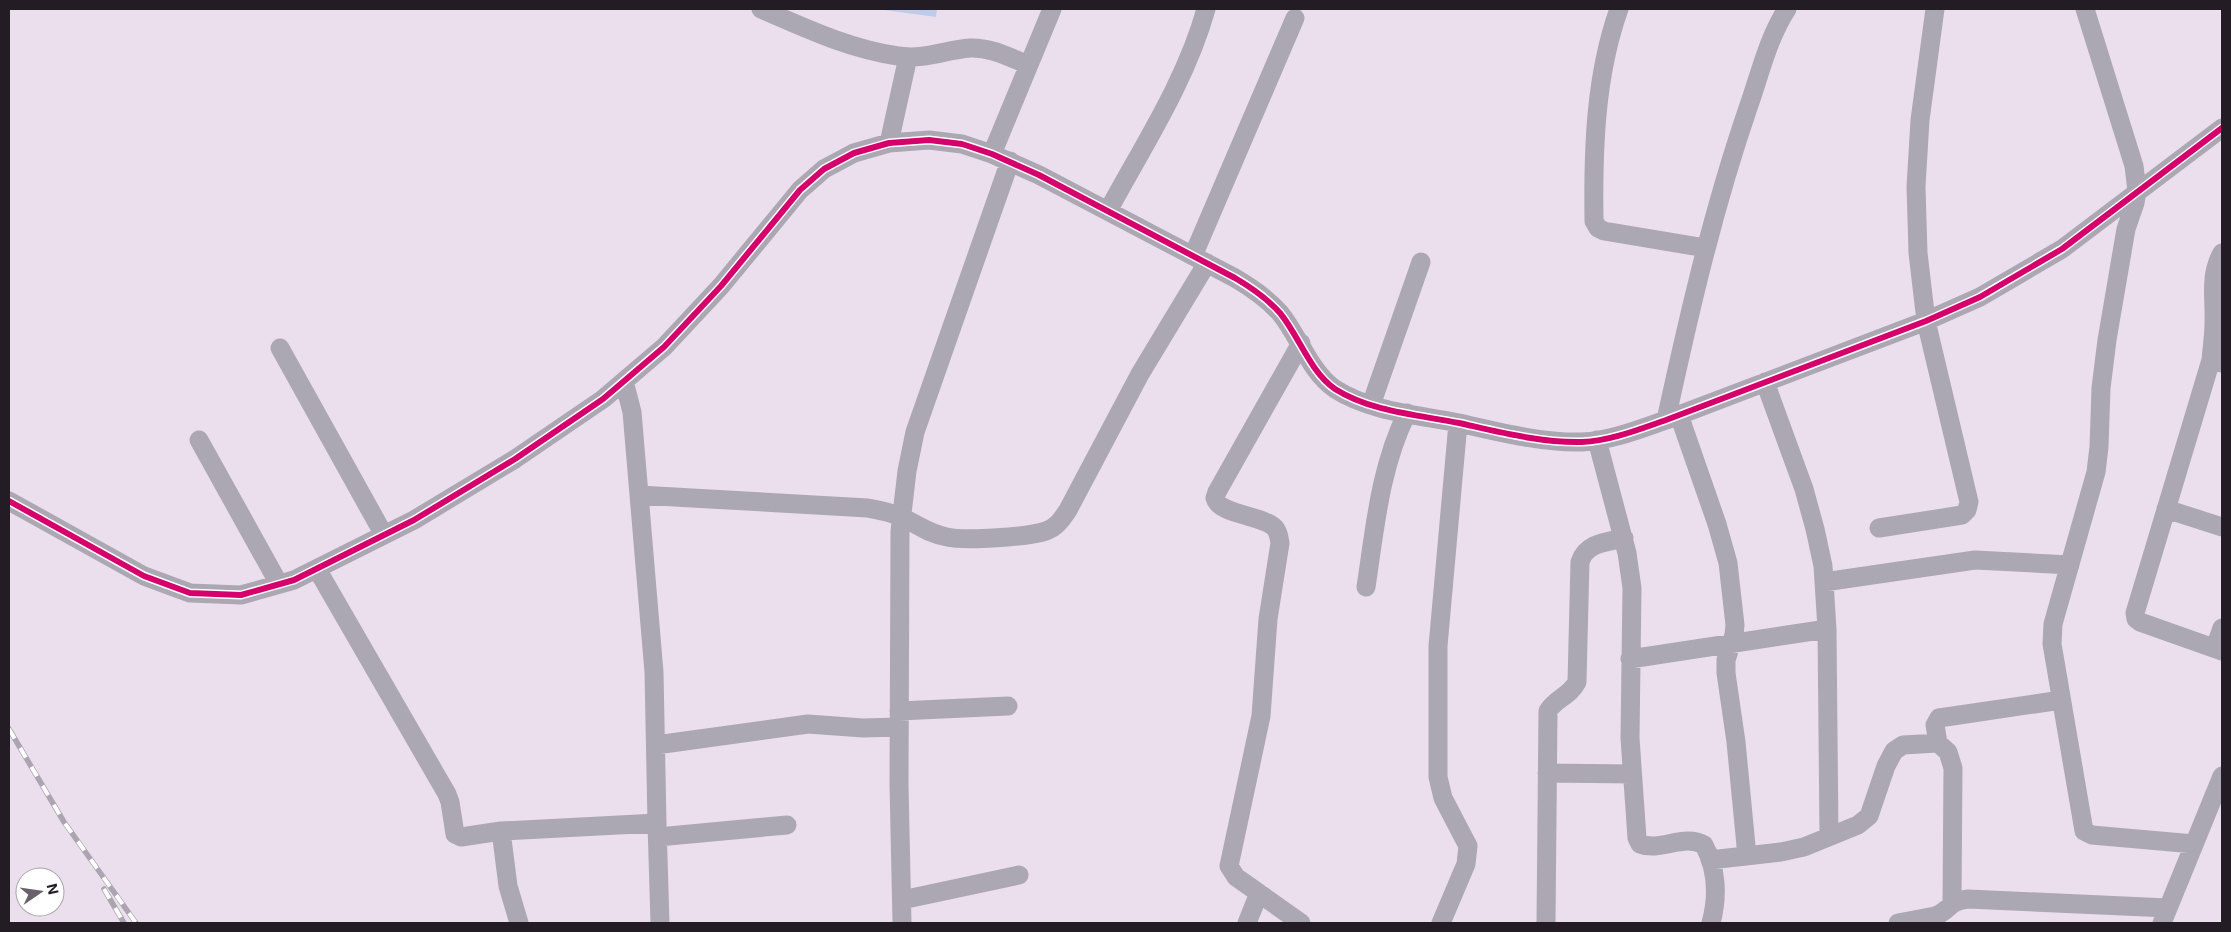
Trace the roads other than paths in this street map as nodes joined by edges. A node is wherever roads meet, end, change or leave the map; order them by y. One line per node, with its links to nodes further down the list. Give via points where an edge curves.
1 (760, 9): 9 (street, via 841,43)
2 (1052, 9): 10 (street)
3 (1206, 9): 16 (street, via 1186,65)
4 (1619, 9): 17 (street, via 1602,66 1594,221 1604,231)
5 (1935, 9): 21 (street, via 1920,120 1916,187 1918,253)
6 (1781, 10): 17 (street, via 1730,161)
7 (2090, 10): 15 (street, via 2134,166)
8 (1295, 18): 19 (street)
9 (908, 56): 10 (street, via 931,57 971,48 989,50); 12 (street)
10 (1029, 66): 13 (street)
11 (2222, 128): 15 (street)
12 (889, 143): 13 (street, via 929,140 962,144); 25 (street, via 854,153 824,169 800,190 721,286 664,347)
13 (992, 154): 14 (street)
14 (1010, 161): 16 (street); 36 (street, via 915,432)
15 (2137, 191): 21 (street, via 2062,249 2027,271); 41 (street, via 2126,229 2107,340 2096,472)
16 (1108, 211): 19 (street)
17 (1706, 248): 29 (street, via 1691,302)
18 (2222, 253): 24 (street, via 2214,272 2212,291)
19 (1200, 259): 22 (street, via 1261,294); 36 (street, via 1068,510 1056,526 1036,534 974,539 930,532)
20 (1421, 262): 27 (street)
21 (1926, 321): 26 (street); 38 (street, via 1969,497 1967,510 1962,515)
22 (1301, 343): 27 (street, via 1316,369 1334,388); 67 (street, via 1215,498 1220,506 1270,524 1279,534 1268,619 1261,716 1230,858 1231,872)
23 (280, 348): 39 (street)
24 (2217, 361): 35 (street)
25 (624, 381): 33 (street, via 632,412); 39 (street, via 603,399 514,459)
26 (1765, 382): 29 (street); 43 (street, via 1806,497)
27 (1371, 404): 28 (street)
28 (1407, 413): 30 (street); 45 (street, via 1385,468)
29 (1673, 418): 32 (street); 48 (street, via 1718,524 1728,563 1735,625)
30 (1458, 423): 32 (street, via 1544,440); 76 (street, via 1438,646 1438,771 1443,798 1468,846 1466,864)
31 (198, 440): 44 (street)
32 (1597, 440): 40 (street)
33 (639, 495): 36 (street, via 868,508); 55 (street, via 654,672)
34 (9, 501): 44 (street, via 144,576 190,593 241,595)
35 (2166, 509): 37 (street); 49 (street, via 2135,613 2136,619)
36 (901, 517): 53 (street)
37 (2222, 527)
38 (1879, 528)
39 (384, 535): 42 (street)
40 (1624, 538): 50 (street, via 1632,588); 56 (street, via 1592,546 1582,554 1577,682 1572,690 1552,704 1548,712)
41 (2070, 564): 43 (street, via 1975,560); 51 (street, via 2053,624 2052,644)
42 (317, 569): 44 (street); 61 (street, via 447,794 454,834 462,837)
43 (1824, 582): 47 (street)
44 (279, 584)
45 (1366, 587)
46 (2222, 628): 49 (street)
47 (1826, 629): 48 (street); 62 (street)
48 (1732, 644): 50 (street); 64 (street, via 1726,660 1726,673)
49 (2219, 649)
50 (1630, 659): 57 (street)
51 (2061, 700): 54 (street, via 1939,718 1935,725); 63 (street, via 2084,831 2092,835)
52 (1008, 706): 53 (street)
53 (899, 719): 55 (street, via 863,728 808,724); 68 (street)
54 (1938, 743): 62 (street, via 1903,745 1894,750 1869,816); 69 (street, via 1948,752 1953,768)
55 (656, 745): 60 (street)
56 (1547, 773): 57 (street); 77 (street)
57 (1632, 774): 65 (street, via 1640,844 1651,847 1696,840 1704,845)
58 (2222, 776): 63 (street)
59 (787, 825): 60 (street)
60 (657, 830): 61 (street); 72 (street)
61 (501, 831): 71 (street, via 508,886)
62 (1829, 836): 64 (street, via 1804,847)
63 (2194, 844): 70 (street)
64 (1746, 856): 65 (street)
65 (1710, 860): 78 (street, via 1716,893)
66 (1020, 874): 68 (street)
67 (1259, 893): 74 (street); 75 (street)
68 (902, 900): 73 (street)
69 (1952, 903): 70 (street, via 1968,899); 79 (street, via 1940,914)
70 (2165, 916)
71 (519, 923)
72 (660, 923)
73 (902, 923)
74 (1247, 923)
75 (1301, 923)
76 (1441, 923)
77 (1546, 923)
78 (1711, 923)
79 (1898, 923)

